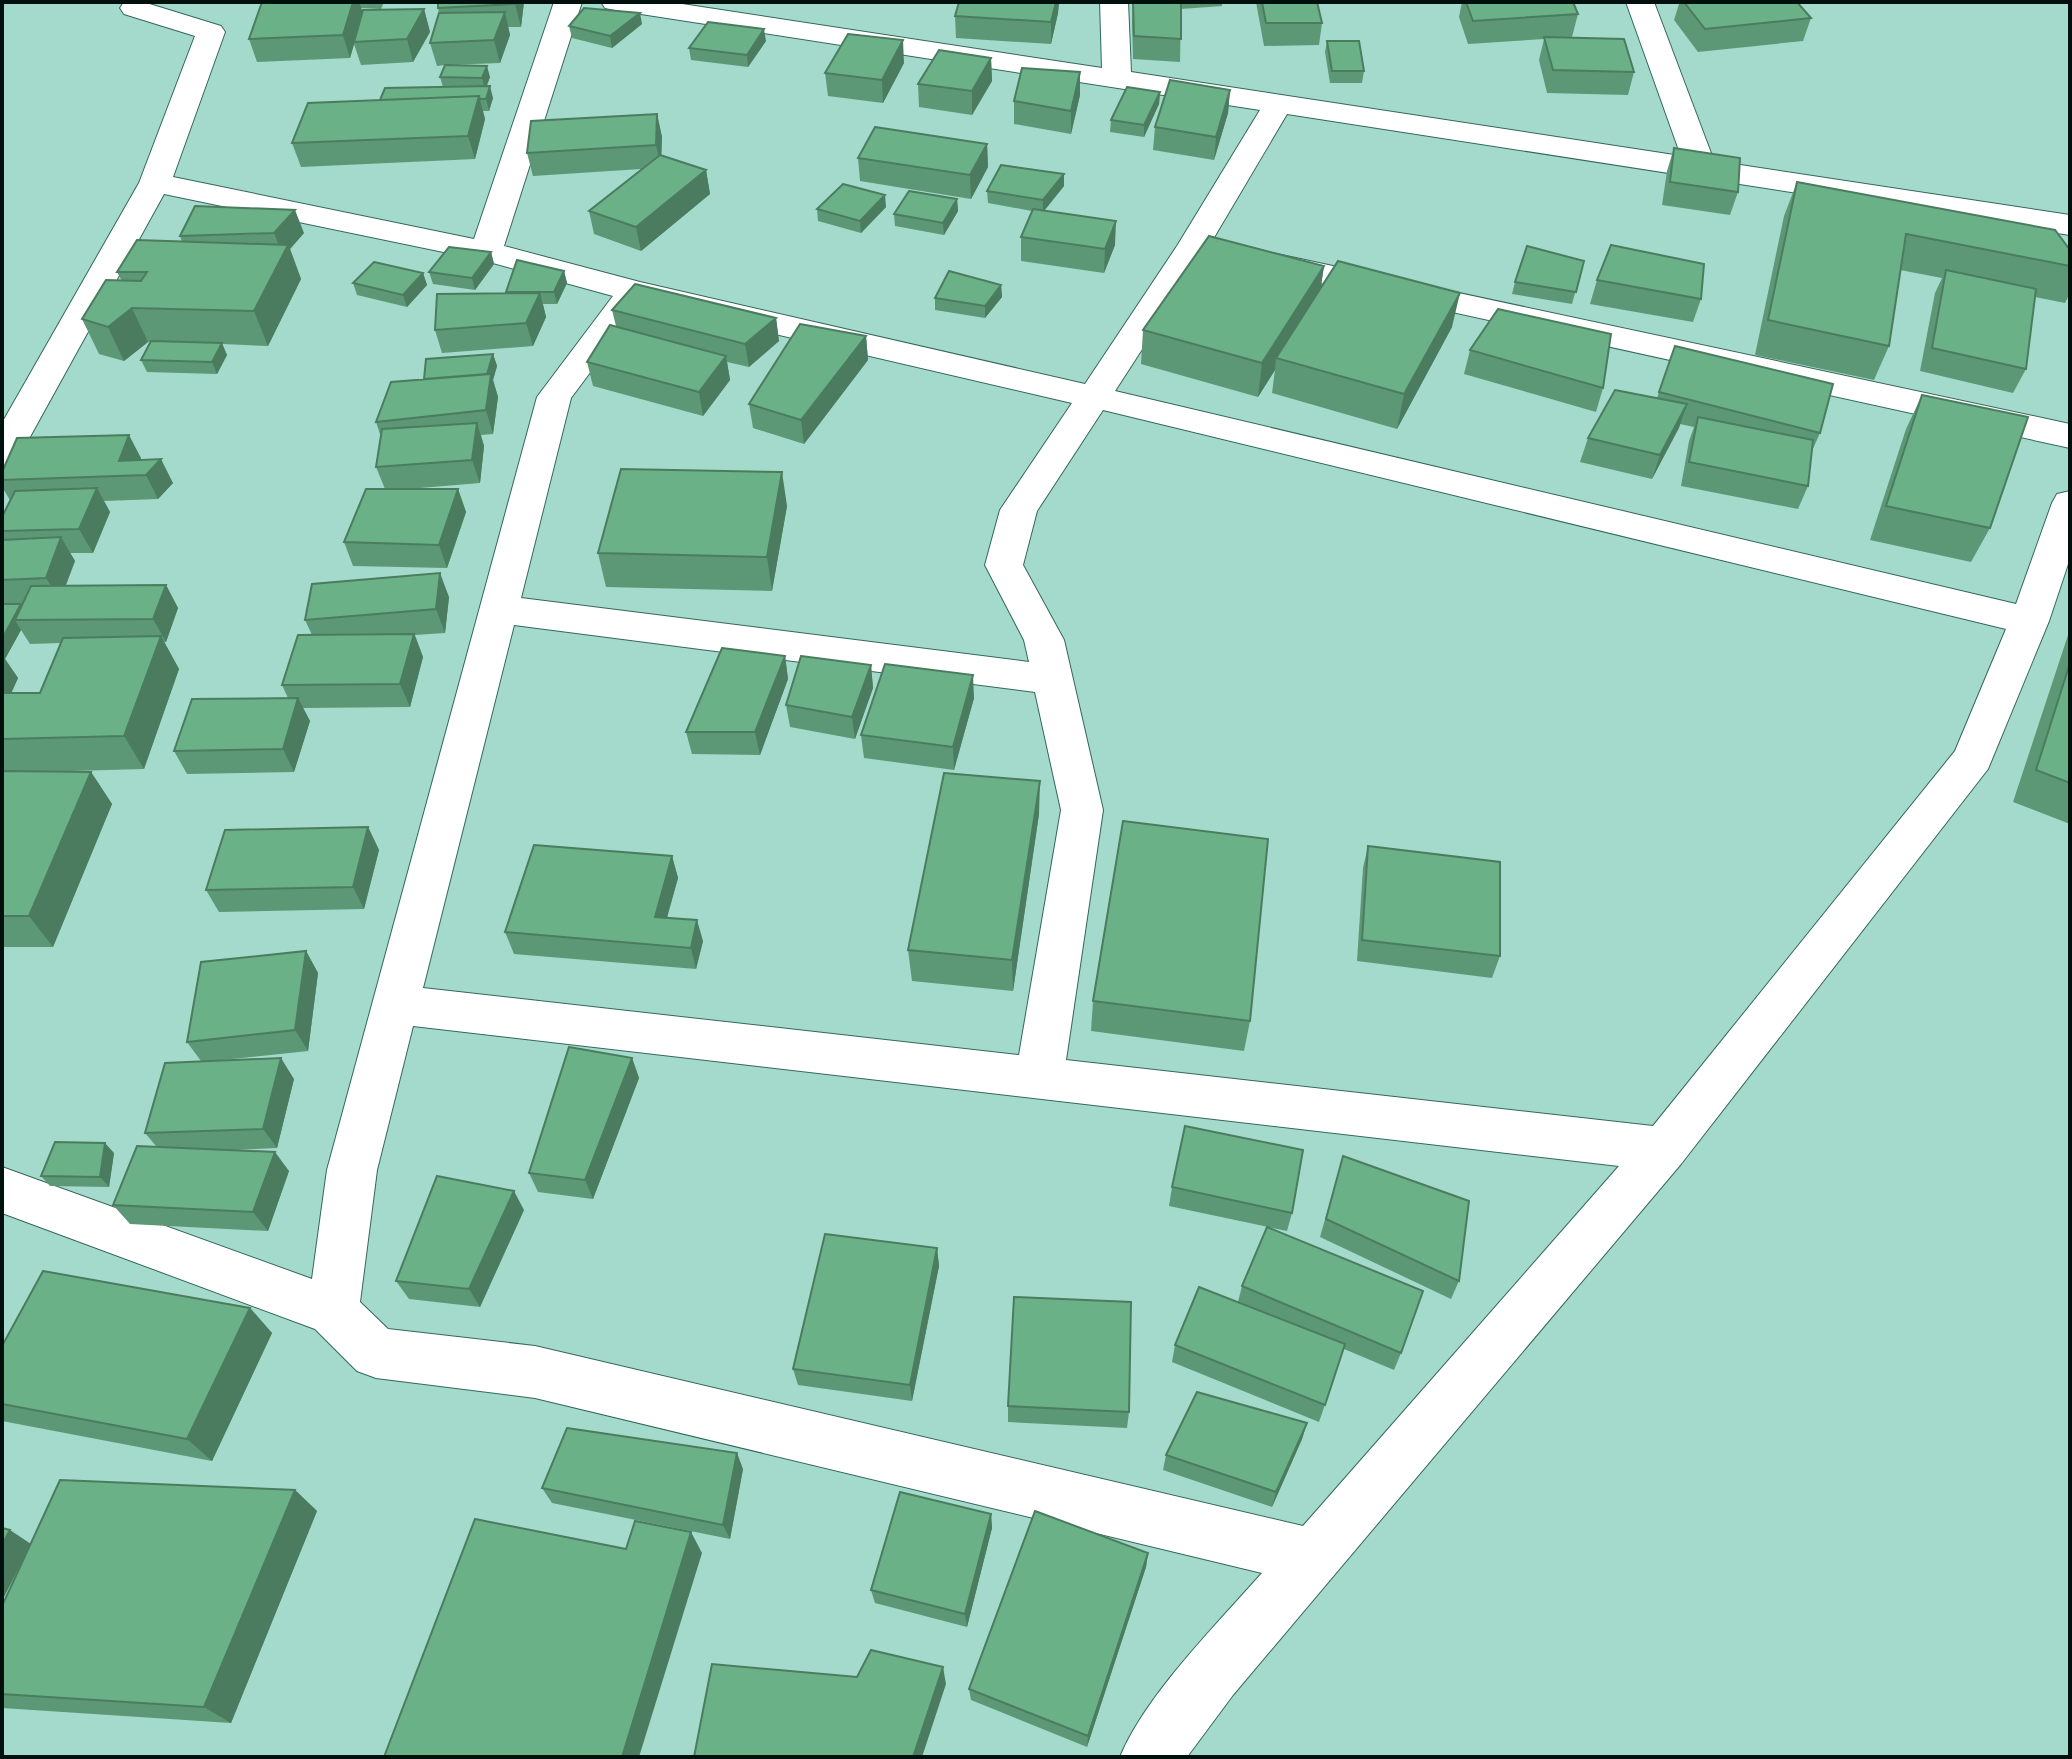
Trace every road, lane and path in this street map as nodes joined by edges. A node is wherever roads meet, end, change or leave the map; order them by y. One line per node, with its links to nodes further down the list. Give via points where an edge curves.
1 (568, 2): 12 (street)
2 (615, 2): 6 (street)
3 (1114, 2): 7 (street)
4 (1640, 2): 9 (street)
5 (134, 8): 10 (street, via 211,32)
6 (810, 17): 7 (street)
7 (1117, 78): 8 (street)
8 (1279, 102): 9 (street); 13 (street)
9 (1700, 166): 11 (street)
10 (155, 183): 12 (street); 17 (street)
11 (2070, 225)
12 (486, 251): 14 (street)
13 (1219, 251): 15 (street); 16 (street)
14 (634, 291): 15 (street); 19 (street, via 554,397)
15 (1095, 397): 20 (street); 21 (street, via 1019,510 1004,565 1044,640)
16 (2070, 436)
17 (2, 455)
18 (2070, 503): 20 (street)
19 (500, 609): 21 (street); 22 (street)
20 (2029, 621): 24 (street, via 1973,758)
21 (1053, 680): 23 (street, via 1082,810)
22 (395, 1004): 23 (street); 26 (street, via 352,1170)
23 (1039, 1078): 24 (street)
24 (1664, 1149): 27 (street)
25 (2, 1190): 26 (street)
26 (333, 1311): 27 (street, via 376,1353 535,1372)
27 (1313, 1557): 28 (street, via 1212,1674)
28 (1150, 1757)

